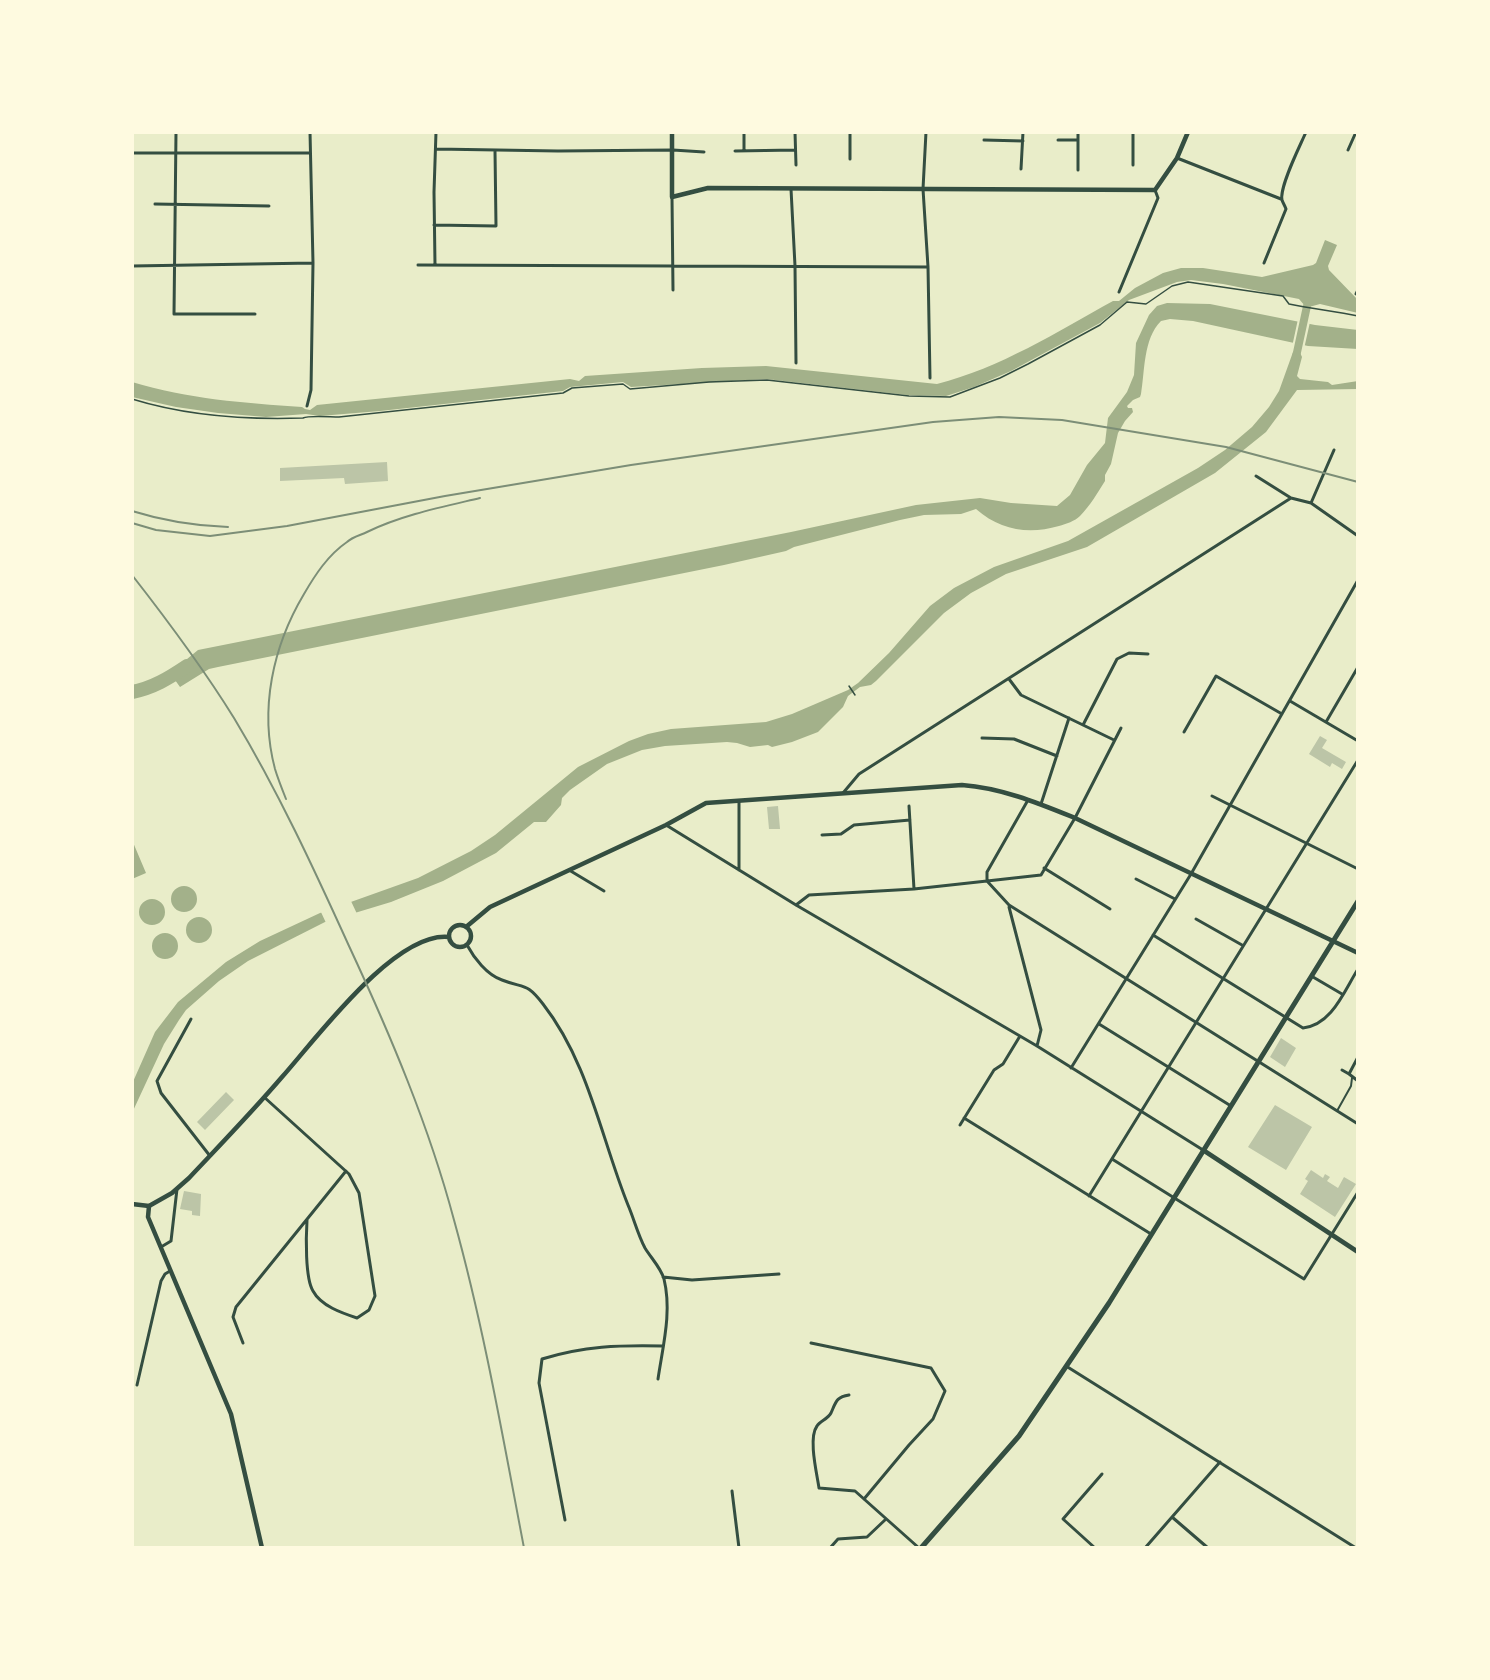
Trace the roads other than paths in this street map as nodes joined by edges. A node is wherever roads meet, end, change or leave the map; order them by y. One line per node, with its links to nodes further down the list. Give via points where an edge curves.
1 (176, 132): 28 (street)
2 (310, 132): 29 (street)
3 (436, 132): 19 (street)
4 (672, 132): 20 (main road)
5 (795, 132): 21 (street)
6 (850, 132): 31 (street)
7 (926, 132): 37 (street)
8 (1023, 132): 18 (street)
9 (1078, 132): 17 (street)
10 (1133, 132): 33 (street)
11 (1188, 132): 30 (main road)
12 (1306, 132): 40 (street)
13 (1356, 132): 22 (street)
14 (744, 133): 25 (street)
15 (984, 140): 18 (street)
16 (1058, 140): 17 (street)
17 (1078, 140): 35 (street)
18 (1023, 141): 34 (street)
19 (436, 149): 23 (street); 44 (street)
20 (672, 150): 23 (street); 26 (street); 39 (main road)
21 (795, 150): 25 (street); 32 (street)
22 (1348, 150)
23 (495, 151): 44 (street, via 496,226)
24 (735, 151): 25 (street)
25 (744, 151)
26 (704, 152)
27 (132, 153): 28 (street)
28 (176, 153): 29 (street); 42 (street)
29 (310, 153): 45 (street)
30 (1178, 158): 38 (main road); 40 (street)
31 (850, 159)
32 (796, 165)
33 (1133, 165)
34 (1021, 169)
35 (1078, 170)
36 (791, 189): 37 (main road); 39 (main road, via 708,188); 51 (street)
37 (923, 189): 38 (main road); 53 (street)
38 (1155, 190): 55 (street, via 1158,198)
39 (672, 197): 52 (street)
40 (1281, 199): 46 (street, via 1286,209)
41 (156, 204): 42 (street)
42 (175, 204): 43 (street); 47 (street)
43 (269, 206)
44 (434, 225): 50 (street)
45 (313, 263): 47 (street); 59 (street, via 311,390)
46 (1264, 263)
47 (176, 264): 48 (street); 56 (street, via 174,314)
48 (132, 266)
49 (418, 266): 50 (street)
50 (435, 266): 52 (street)
51 (795, 266): 52 (street); 53 (street); 57 (street)
52 (672, 267): 54 (street)
53 (928, 267): 58 (street)
54 (673, 290)
55 (1119, 292)
56 (255, 314)
57 (796, 363)
58 (930, 378)
59 (307, 406)
60 (1334, 450): 63 (street)
61 (1256, 476): 62 (street)
62 (1291, 498): 63 (street); 68 (street)
63 (1311, 503): 64 (street)
64 (1358, 536)
65 (1358, 580): 69 (street)
66 (1148, 654): 73 (street, via 1129,653 1117,659)
67 (1358, 667): 72 (street)
68 (1009, 679): 71 (street, via 1021,695); 81 (street, via 859,774)
69 (1290, 701): 70 (street); 72 (street)
70 (1282, 714): 75 (street, via 1216,676); 86 (street)
71 (1069, 718): 73 (street); 79 (street)
72 (1326, 722): 78 (street)
73 (1083, 725): 77 (street)
74 (1120, 728): 77 (street)
75 (1184, 732)
76 (982, 738): 79 (street, via 1014,739)
77 (1114, 740): 88 (street)
78 (1358, 741)
79 (1057, 756): 85 (street)
80 (1358, 760): 92 (street)
81 (843, 793): 83 (main road, via 962,784); 84 (main road)
82 (1212, 796): 86 (street)
83 (1028, 799): 85 (main road); 99 (street, via 987,872)
84 (739, 801): 90 (main road, via 706,803); 96 (street)
85 (1041, 804): 88 (main road)
86 (1231, 805): 92 (street); 97 (street)
87 (909, 806): 89 (street)
88 (1075, 818): 93 (street); 97 (main road)
89 (910, 820): 91 (street, via 854,825 841,834); 100 (street)
90 (666, 825): 95 (main road); 96 (street)
91 (822, 835)
92 (1307, 843): 94 (street); 107 (street)
93 (1044, 868): 99 (street, via 1041,875); 106 (street)
94 (1358, 869)
95 (569, 870): 101 (street); 109 (main road, via 490,908)
96 (739, 870): 104 (street)
97 (1191, 874): 102 (street); 107 (main road)
98 (1136, 879): 102 (street)
99 (987, 881): 100 (street); 105 (street)
100 (914, 889): 104 (street, via 809,895)
101 (604, 891)
102 (1175, 899): 110 (street)
103 (1358, 901): 112 (main road)
104 (796, 905): 125 (street)
105 (1009, 905): 119 (street); 126 (street, via 1041,1030)
106 (1110, 909)
107 (1265, 909): 112 (main road); 114 (street)
108 (1196, 920): 114 (street)
109 (466, 927): 111 (main road, via 453,928); 113 (main road, via 471,936)
110 (1153, 935): 118 (street); 119 (street)
111 (449, 937): 113 (main road, via 457,947); 135 (main road, via 416,945 382,969 350,998)
112 (1332, 941): 115 (main road); 117 (main road)
113 (467, 945): 159 (street, via 500,980 529,987 562,1033 590,1092 623,1194 645,1247)
114 (1242, 945): 118 (street)
115 (1358, 953)
116 (1358, 969): 120 (street)
117 (1311, 976): 120 (street); 121 (main road)
118 (1222, 978): 121 (street); 123 (street)
119 (1127, 979): 123 (street); 124 (street)
120 (1342, 994): 121 (street, via 1327,1018 1315,1027 1303,1028)
121 (1286, 1017): 128 (main road)
122 (191, 1019): 143 (street, via 157,1081 161,1093)
123 (1196, 1023): 128 (street); 129 (street)
124 (1099, 1024): 129 (street); 130 (street)
125 (1020, 1036): 126 (street); 139 (street)
126 (1037, 1046): 130 (street)
127 (1358, 1057): 132 (street)
128 (1258, 1062): 136 (main road); 138 (street)
129 (1169, 1067): 136 (street); 137 (street)
130 (1071, 1068): 137 (street)
131 (1342, 1070): 132 (street)
132 (1348, 1074): 133 (street)
133 (1352, 1078): 134 (street); 138 (street)
134 (1358, 1081)
135 (264, 1097): 143 (main road); 145 (street)
136 (1231, 1106): 142 (main road)
137 (1141, 1111): 142 (street); 144 (street)
138 (1337, 1111): 140 (street)
139 (964, 1118): 141 (street); 148 (street)
140 (1358, 1124)
141 (960, 1125)
142 (1203, 1150): 149 (main road); 154 (main road)
143 (210, 1156): 146 (main road)
144 (1112, 1159): 148 (street); 149 (street)
145 (346, 1171): 152 (street); 152 (street, via 359,1193 375,1296 369,1310 357,1318 324,1303 312,1291 305,1247)
146 (177, 1189): 151 (main road); 155 (street, via 171,1241)
147 (1358, 1192): 154 (street)
148 (1089, 1196): 153 (street)
149 (1174, 1198): 153 (main road); 154 (street, via 1304,1279)
150 (132, 1204): 151 (main road)
151 (149, 1206): 155 (main road, via 148,1216)
152 (307, 1220): 160 (street, via 236,1307 233,1317)
153 (1151, 1234): 163 (main road)
154 (1331, 1235): 156 (main road)
155 (162, 1247): 157 (main road)
156 (1358, 1252)
157 (171, 1270): 165 (street, via 161,1281); 174 (main road, via 231,1414)
158 (779, 1274): 159 (street, via 692,1280)
159 (663, 1277): 162 (street, via 668,1312)
160 (243, 1342)
161 (811, 1343): 170 (street, via 932,1368 945,1390 933,1419)
162 (663, 1346): 164 (street); 173 (street, via 615,1345 570,1350 542,1359 538,1383)
163 (1066, 1365): 167 (street); 177 (main road, via 1019,1436)
164 (658, 1379)
165 (137, 1385)
166 (849, 1395): 170 (street, via 837,1399 830,1415 816,1427 813,1438 819,1488 855,1491)
167 (1220, 1462): 171 (street); 181 (street)
168 (1102, 1474): 178 (street, via 1064,1520)
169 (732, 1491): 175 (street)
170 (864, 1499): 172 (street)
171 (1172, 1517): 179 (street); 180 (street)
172 (887, 1519): 176 (street, via 867,1537 838,1539); 177 (street)
173 (565, 1520)
174 (262, 1548)
175 (739, 1548)
176 (830, 1548)
177 (920, 1548)
178 (1095, 1548)
179 (1145, 1548)
180 (1208, 1548)
181 (1356, 1548)

